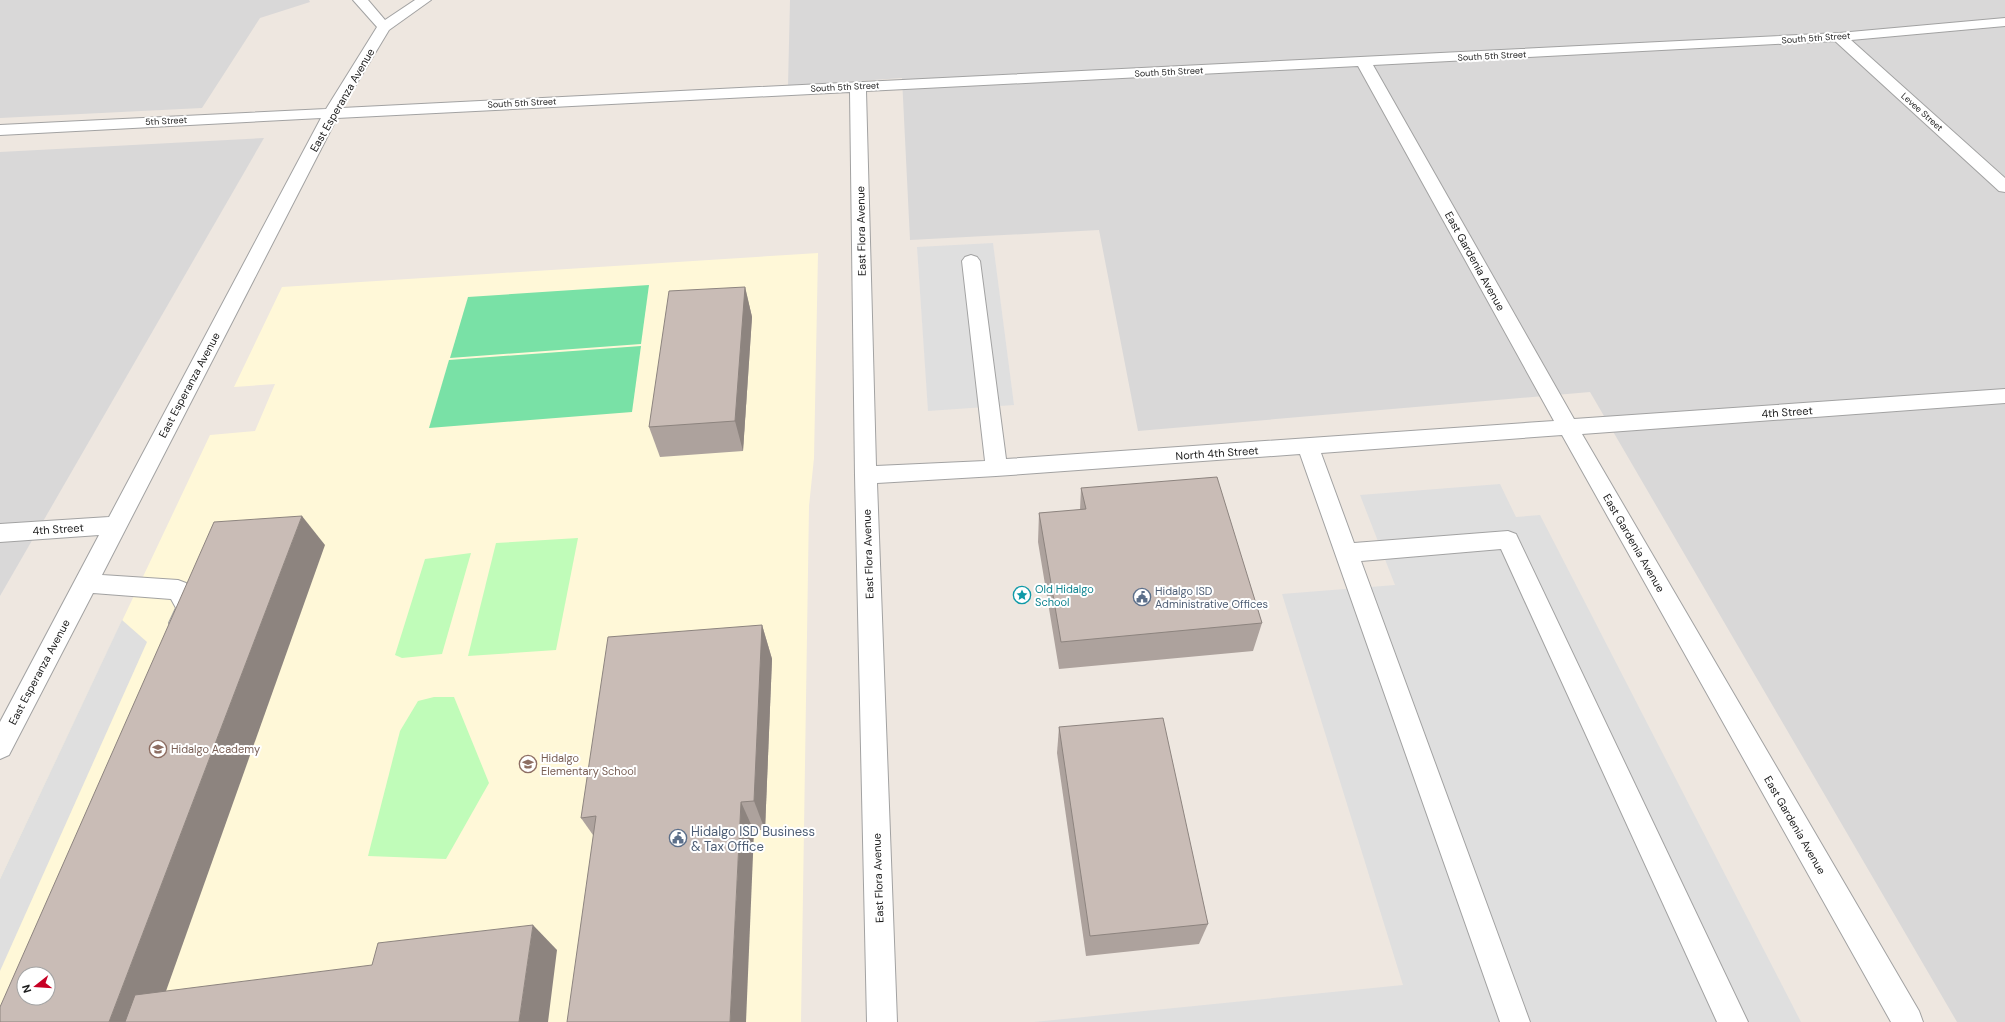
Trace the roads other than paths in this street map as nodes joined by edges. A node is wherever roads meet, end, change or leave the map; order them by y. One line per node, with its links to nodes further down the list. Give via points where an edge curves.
1 (360, 0): 4 (street)
2 (424, 0): 4 (street)
3 (2005, 22): 5 (street, South 5th Street)
4 (384, 27): 8 (street, East Esperanza Avenue)
5 (1839, 37): 6 (street, South 5th Street); 10 (street, Levee Street)
6 (1364, 63): 7 (street, South 5th Street); 13 (street, East Gardenia Avenue)
7 (858, 87): 8 (street, South 5th Street); 16 (street, East Flora Avenue)
8 (332, 112): 9 (street, 5th Street); 17 (street, East Esperanza Avenue)
9 (0, 130)
10 (2005, 187)
11 (971, 261): 15 (street)
12 (2005, 396): 13 (street, 4th Street)
13 (1568, 427): 14 (street, North 4th Street); 26 (street, East Gardenia Avenue)
14 (1308, 446): 15 (street, North 4th Street); 19 (street)
15 (996, 468): 16 (street, North 4th Street)
16 (866, 475): 23 (street, East Flora Avenue)
17 (116, 525): 18 (street, 4th Street); 20 (street, East Esperanza Avenue)
18 (0, 533)
19 (1346, 553): 24 (street); 25 (street, via 1508,540)
20 (85, 583): 21 (street, via 178,590 188,606); 22 (street, East Esperanza Avenue)
21 (172, 643)
22 (0, 747)
23 (882, 1022)
24 (1515, 1022)
25 (1732, 1022)
26 (1908, 1022)

